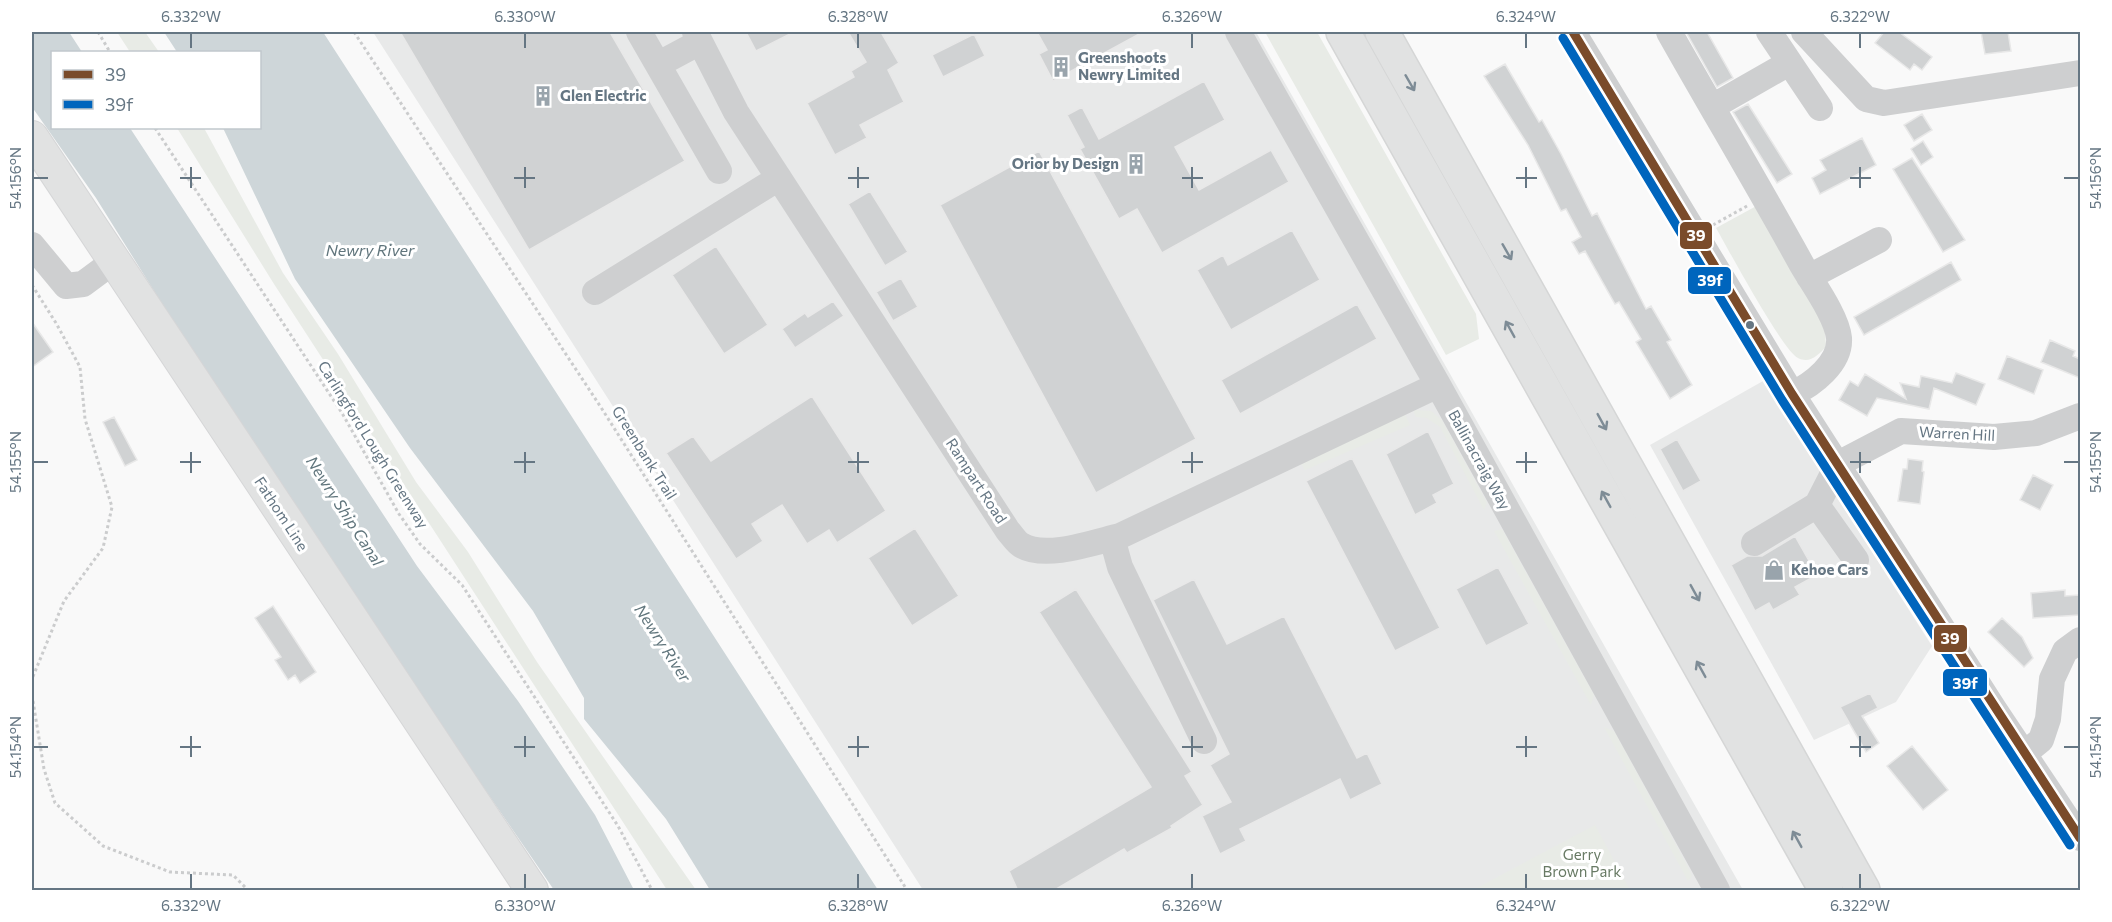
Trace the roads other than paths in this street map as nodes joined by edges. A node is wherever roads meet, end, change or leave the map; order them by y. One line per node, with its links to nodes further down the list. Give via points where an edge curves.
1 (639, 32): 11 (street)
2 (1239, 32): 23 (street, Ballinacraig Way)
3 (1343, 32): 37 (highway, one-way to 3)
4 (1382, 32): 38 (highway, one-way to 38)
5 (1573, 32): 24 (street)
6 (1669, 32): 13 (street)
7 (1769, 32): 10 (street)
8 (1804, 32): 12 (street, via 1866,99 1884,103)
9 (697, 37): 11 (street); 17 (street, Rampart Road, via 736,112)
10 (1789, 63): 13 (street); 14 (street)
11 (659, 64): 16 (street)
12 (2080, 73)
13 (1712, 107): 21 (street)
14 (1820, 108)
15 (32, 137): 20 (main road, Fathom Line)
16 (719, 171)
17 (779, 177): 22 (street); 28 (street, Rampart Road, via 1021,546 1068,549)
18 (1879, 240): 21 (street)
19 (32, 246): 20 (street, via 66,286 83,284)
20 (114, 261): 35 (main road, Fathom Line)
21 (1809, 277): 24 (street, via 1839,337 1838,352 1830,366)
22 (596, 292)
23 (1438, 386): 28 (street, Rampart Road); 36 (street, Ballinacraig Way)
24 (1792, 394): 26 (street)
25 (2080, 416): 26 (street, Warren Hill, via 2036,433 1994,437 1901,431)
26 (1838, 464): 27 (street); 33 (street)
27 (1817, 505): 29 (street); 30 (street)
28 (1112, 538): 32 (street, via 1120,567)
29 (1754, 543)
30 (1856, 560)
31 (2080, 640): 33 (street, via 2066,651 2052,679 2041,740)
32 (1204, 741)
33 (2025, 753): 34 (street)
34 (2080, 838)
35 (532, 891)
36 (1717, 891)
37 (1826, 891)
38 (1863, 891)

